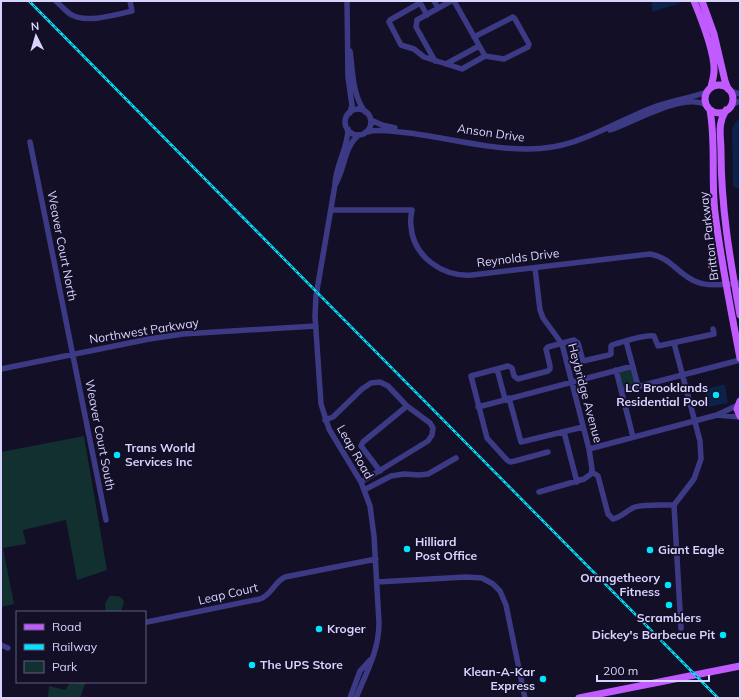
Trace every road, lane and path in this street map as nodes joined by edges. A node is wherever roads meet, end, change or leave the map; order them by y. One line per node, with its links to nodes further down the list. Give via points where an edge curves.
1 (56, 1): 2 (street, via 70,14 81,18 132,11)
2 (130, 1)
3 (347, 1): 12 (street)
4 (434, 1): 9 (street)
5 (453, 1): 9 (street); 11 (street)
6 (694, 1): 17 (main road, via 713,61 714,71)
7 (702, 1): 18 (main road)
8 (419, 2): 10 (street); 15 (street, via 390,20 390,25 401,45)
9 (438, 8): 10 (street)
10 (427, 15): 15 (street, via 417,20 416,26)
11 (474, 37): 13 (street); 14 (street, via 513,17 529,42 528,47 504,59)
12 (348, 43): 23 (street, via 355,91); 24 (street, via 348,77 352,105)
13 (479, 46): 14 (street); 16 (street)
14 (485, 56): 16 (street, via 462,69)
15 (435, 61): 16 (street)
16 (446, 64)
17 (709, 89): 18 (main road, via 720,85); 21 (main road, via 705,98); 30 (street, Anson Drive, via 654,107)
18 (729, 90): 19 (street); 22 (main road, via 732,100)
19 (740, 94)
20 (740, 101): 22 (street)
21 (708, 107): 22 (main road, via 718,113); 30 (street, Anson Drive, via 702,102 694,101 670,106); 35 (main road, Britton Parkway, via 713,125 715,212)
22 (729, 108): 36 (main road, Britton Parkway, via 721,119 720,126 721,184 725,224)
23 (365, 112): 24 (street, via 358,110); 25 (street)
24 (350, 113): 26 (street, via 346,120)
25 (371, 120): 27 (street); 28 (street, Anson Drive)
26 (348, 129): 29 (street); 32 (street, Leap Road)
27 (366, 132): 28 (street, Anson Drive); 29 (street)
28 (406, 132): 30 (street, Anson Drive, via 525,150 564,145)
29 (359, 135): 32 (street, Leap Road, via 350,144 341,176)
30 (594, 135)
31 (30, 142): 43 (street, Weaver Court North)
32 (335, 185): 33 (street, Leap Road)
33 (331, 210): 34 (street, Reynolds Drive, via 412,210 411,226 420,250 438,268 454,274 463,276); 38 (street, Leap Road, via 315,303)
34 (535, 268): 35 (street, Reynolds Drive, via 650,254 665,259 695,282); 42 (street, Heybridge Avenue, via 540,310)
35 (726, 284): 36 (street, Reynolds Drive); 44 (main road, Britton Parkway)
36 (737, 284): 37 (main road, Britton Parkway)
37 (740, 315)
38 (316, 326): 43 (street, Northwest Parkway, via 183,334); 59 (street, Leap Road, via 319,394)
39 (713, 329): 41 (street, via 714,334)
40 (626, 341): 41 (street, via 652,335 656,337 658,346); 42 (street, via 610,346 609,355 583,361 576,341); 45 (street)
41 (674, 343): 49 (street)
42 (562, 344): 47 (street, via 546,349 550,366 548,371 518,379 510,366); 50 (street, Heybridge Avenue)
43 (73, 354): 46 (street, Northwest Parkway); 74 (street, Weaver Court South)
44 (740, 359): 49 (street)
45 (633, 366): 48 (street); 51 (street)
46 (1, 369)
47 (496, 369): 53 (street); 56 (street, via 471,376)
48 (616, 370): 50 (street); 52 (street)
49 (682, 375): 51 (street); 60 (street)
50 (572, 381): 53 (street); 61 (street, Heybridge Avenue)
51 (638, 386): 52 (street)
52 (621, 391): 63 (street)
53 (507, 399): 56 (street); 62 (street, via 521,442)
54 (739, 403): 57 (street); 58 (main road, via 737,409)
55 (407, 406): 59 (street, via 388,386 380,382 362,389 333,418); 67 (street, via 361,446); 67 (street, via 430,423 433,428 432,436)
56 (478, 407): 65 (street, via 487,438 510,462)
57 (717, 415): 58 (street); 60 (street)
58 (740, 417)
59 (325, 420): 69 (street, Leap Road, via 333,438)
60 (694, 421): 63 (street); 73 (street, via 700,441 701,459 694,480)
61 (583, 427): 62 (street); 64 (street, Heybridge Avenue)
62 (564, 432): 70 (street)
63 (633, 437): 64 (street)
64 (589, 449): 68 (street, Heybridge Avenue)
65 (548, 452)
66 (456, 458): 71 (street, via 428,474 391,476)
67 (380, 471): 69 (street)
68 (592, 472): 70 (street); 73 (street, via 598,476 608,514 613,519 620,518 636,507)
69 (361, 482): 71 (street, Leap Road)
70 (577, 482): 72 (street)
71 (364, 490): 75 (street, Leap Road, via 372,515)
72 (539, 492)
73 (674, 505): 78 (street)
74 (106, 520)
75 (376, 559): 76 (street, Leap Road); 77 (street, Leap Court, via 285,576 269,594 260,599)
76 (377, 582): 81 (street, Leap Road, via 379,638); 86 (street, via 466,577 482,578 493,584 502,593 507,606)
77 (147, 622)
78 (681, 628)
79 (1, 644): 80 (street)
80 (8, 648)
81 (372, 659): 84 (street, Leap Road, via 360,671); 85 (street, Leap Road)
82 (740, 666): 83 (main road)
83 (609, 695): 87 (main road)
84 (350, 698)
85 (356, 698)
86 (525, 698)
87 (579, 698)

